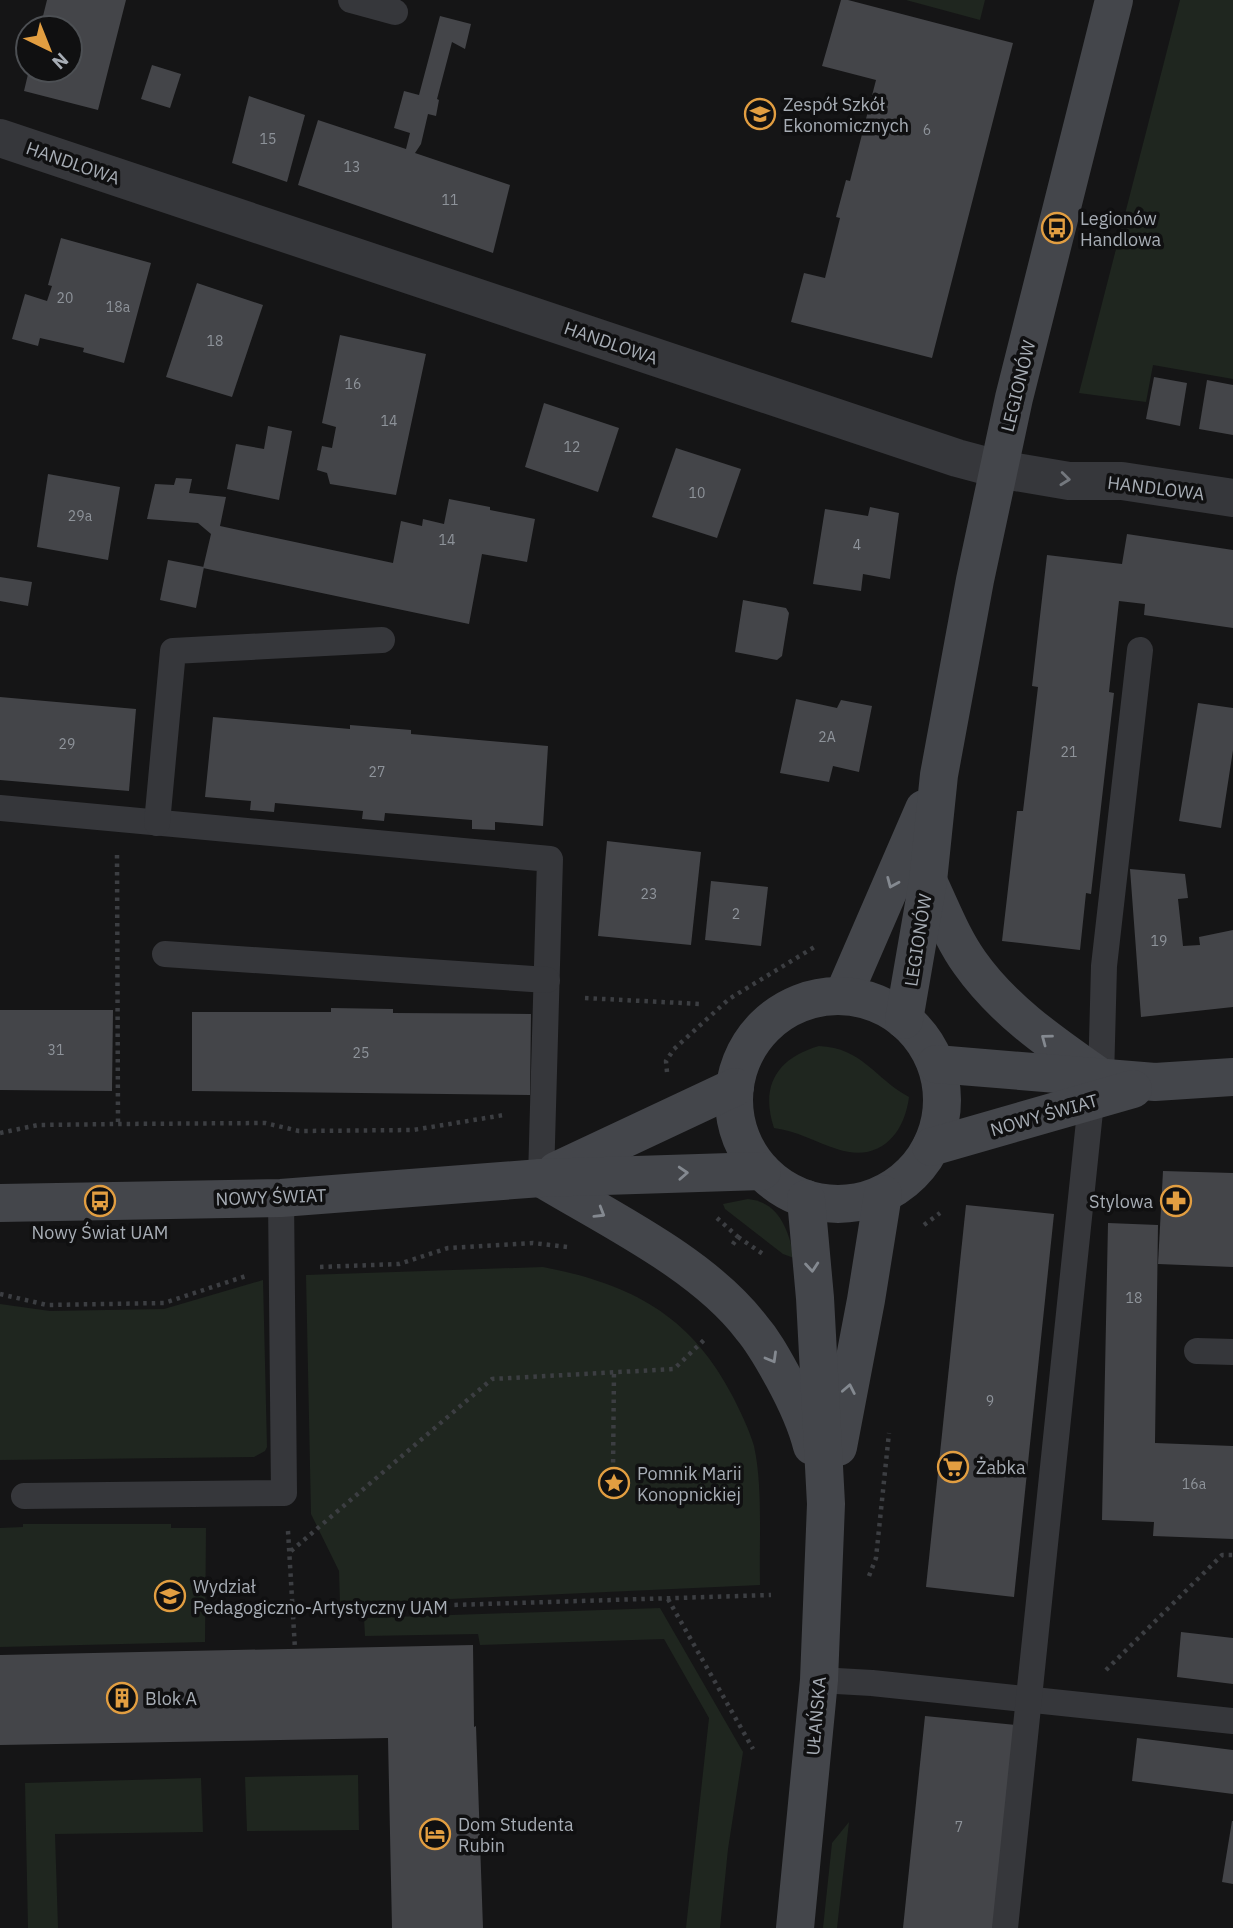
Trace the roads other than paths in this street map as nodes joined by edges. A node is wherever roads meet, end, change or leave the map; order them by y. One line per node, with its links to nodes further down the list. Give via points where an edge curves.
1 (351, 0): 3 (lane)
2 (1114, 0): 5 (street, LEGIONÓW)
3 (395, 12)
4 (0, 138): 5 (street, HANDLOWA, via 903,441)
5 (998, 468): 6 (street, HANDLOWA, one-way to 6, via 1069,481 1122,481); 9 (street, LEGIONÓW)
6 (1233, 498)
7 (382, 640): 11 (lane, via 173,651)
8 (1140, 650): 20 (lane, via 1104,966)
9 (939, 775): 12 (street, LEGIONÓW); 15 (street, LEGIONÓW, one-way to 15)
10 (0, 808): 11 (lane)
11 (157, 823): 14 (lane, via 550,859)
12 (928, 881): 16 (street, LEGIONÓW); 20 (street, one-way to 12, via 969,962)
13 (164, 954): 14 (lane)
14 (547, 988): 23 (lane)
15 (843, 996): 16 (street, via 886,1007); 19 (street, via 793,1007 772,1021 754,1040)
16 (904, 1020): 17 (street, via 923,1040)
17 (936, 1064): 20 (street, NOWY ŚWIAT); 21 (street, via 941,1120)
18 (1233, 1077): 20 (street, NOWY ŚWIAT)
19 (735, 1087): 22 (street, via 739,1132); 23 (street, NOWY ŚWIAT)
20 (1096, 1090): 21 (street, NOWY ŚWIAT); 33 (lane)
21 (932, 1147): 24 (street, via 919,1166)
22 (762, 1171): 23 (street, NOWY ŚWIAT, one-way to 22); 26 (street)
23 (541, 1178): 25 (street, NOWY ŚWIAT); 31 (street, one-way to 31, via 676,1259 707,1281 751,1325 790,1390 808,1431)
24 (883, 1194): 26 (street, via 858,1203); 31 (street, UŁAŃSKA, one-way to 24)
25 (281, 1198): 27 (street, NOWY ŚWIAT); 30 (lane, via 284,1493)
26 (806, 1199): 31 (street, UŁAŃSKA, one-way to 31)
27 (0, 1203)
28 (1197, 1351): 29 (lane)
29 (1233, 1352)
30 (24, 1496)
31 (827, 1504): 32 (street, UŁAŃSKA)
32 (819, 1680): 33 (lane); 35 (street, UŁAŃSKA)
33 (1030, 1700): 34 (lane); 36 (lane)
34 (1233, 1721)
35 (795, 1928)
36 (1005, 1928)

